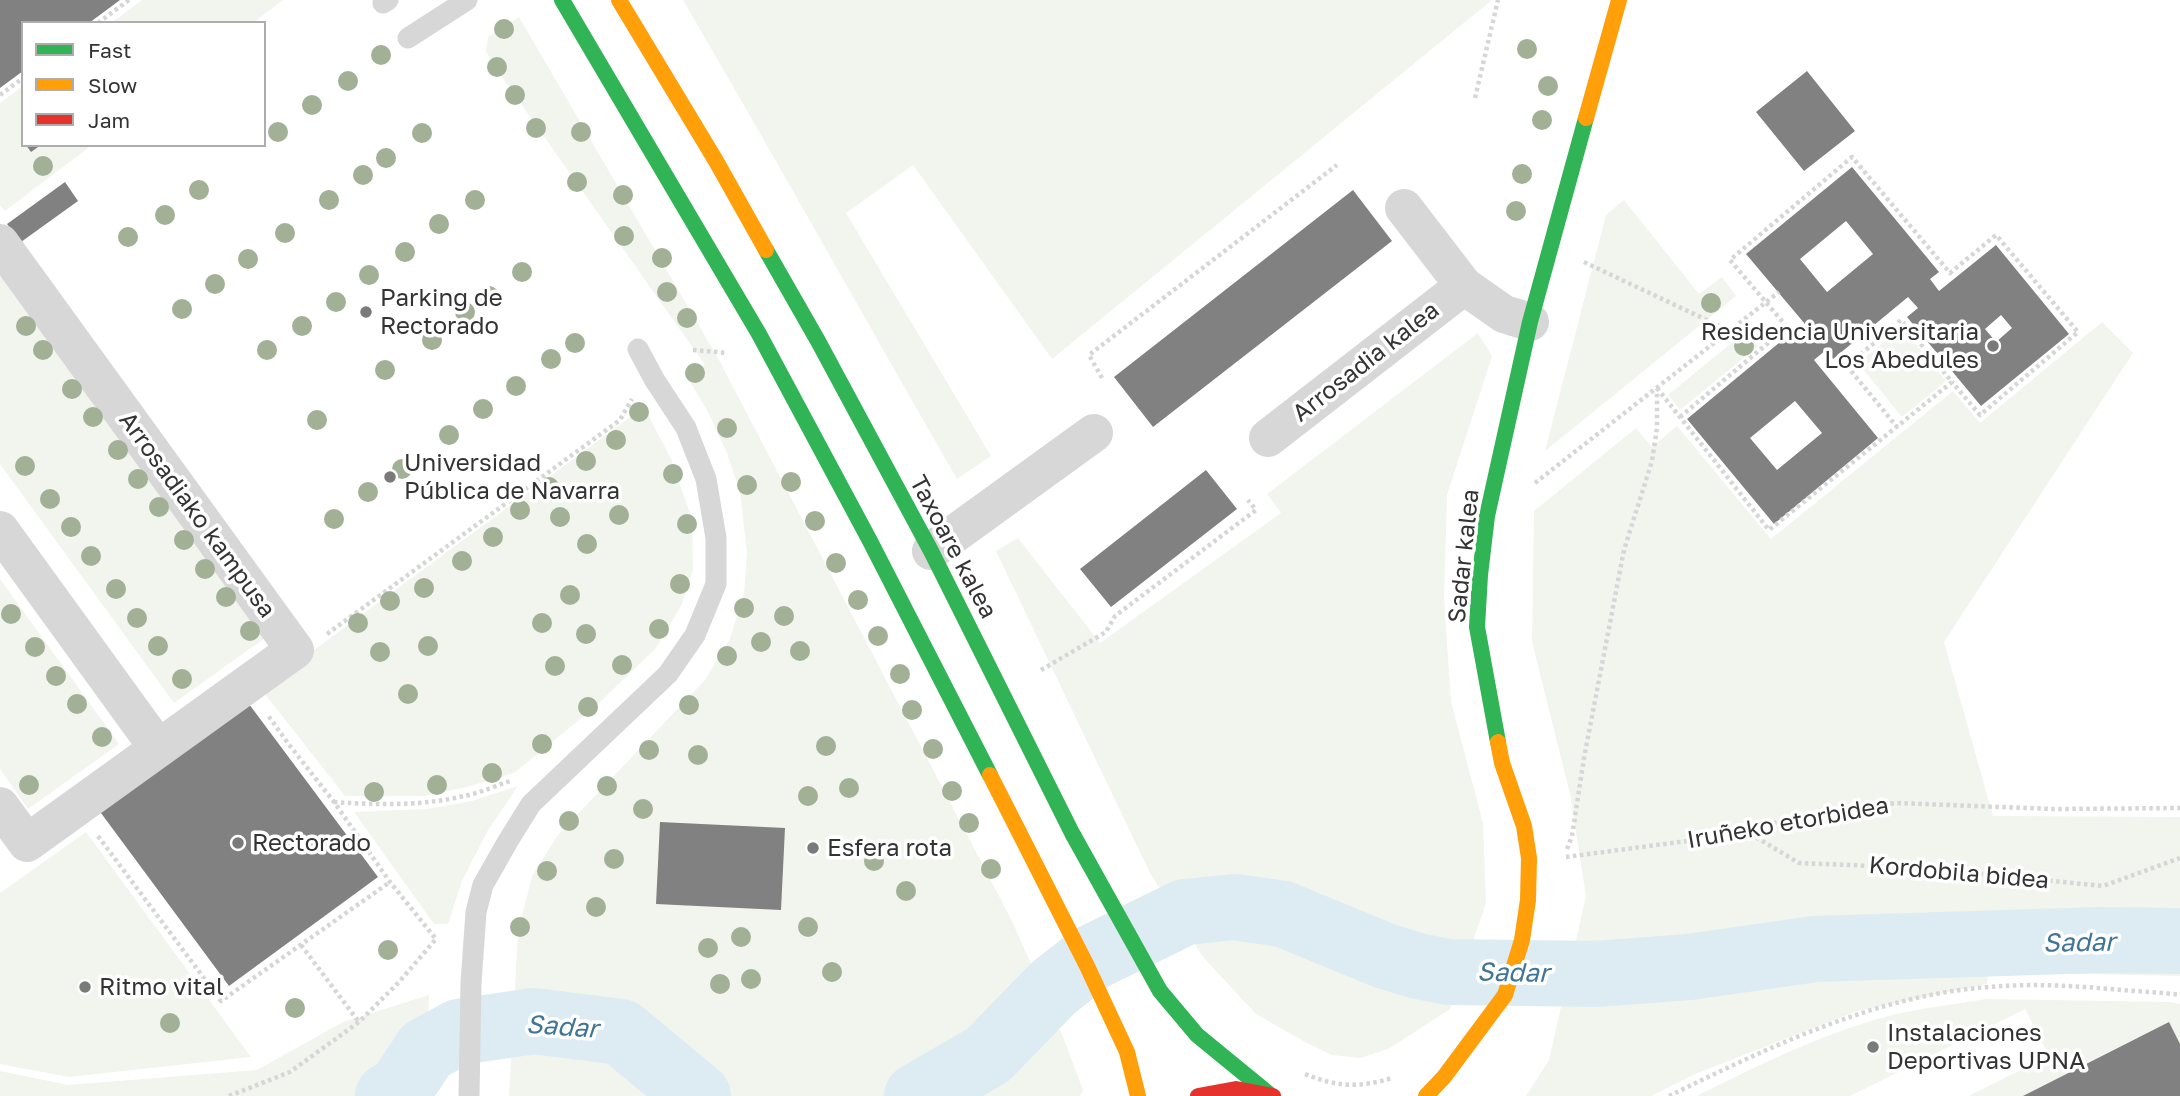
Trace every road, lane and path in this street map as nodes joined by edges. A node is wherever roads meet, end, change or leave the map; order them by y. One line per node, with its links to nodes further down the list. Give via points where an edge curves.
1 (128, 0): 7 (path)
2 (467, 0): 8 (lane)
3 (562, 0): 60 (street, via 759,334 870,541 1110,1014 1127,1052)
4 (619, 0): 37 (street, Taxoare kalea, via 818,341)
5 (1498, 0): 11 (path)
6 (1619, 0): 21 (street, Sadar kalea)
7 (101, 21)
8 (408, 38)
9 (21, 79): 10 (path)
10 (0, 95)
11 (1475, 98)
12 (1337, 165): 26 (path, via 1088,355)
13 (1404, 208): 18 (street, Arrosadia kalea)
14 (0, 243): 38 (street, Arrosadiako kampusa)
15 (1576, 258): 16 (path)
16 (1586, 263): 17 (path); 22 (path)
17 (1583, 276)
18 (1465, 286): 21 (street, Arrosadia kalea, via 1504,314); 33 (street, Arrosadia kalea)
19 (1779, 292): 20 (path)
20 (1766, 302): 22 (path); 27 (path, via 1730,260 1852,157 1950,273 1996,235 2078,332 1980,415); 30 (path, via 1787,327)
21 (1530, 321): 62 (street, Sadar kalea, via 1487,516 1477,628 1502,764 1524,826 1528,900 1506,995)
22 (1730, 331): 28 (path)
23 (638, 349): 57 (lane, via 686,428 706,479 716,538 716,584 695,635 668,674 531,804 483,885 476,912)
24 (693, 350): 25 (path)
25 (729, 353)
26 (1102, 378)
27 (1952, 382): 31 (path); 31 (path, via 1901,320 1847,366)
28 (1657, 388): 30 (path); 34 (path); 48 (path, via 1652,461 1624,550)
29 (637, 391): 38 (path, via 620,420 332,631)
30 (1680, 417): 31 (path, via 1769,530)
31 (1897, 427)
32 (1094, 433): 37 (street)
33 (1268, 438)
34 (1527, 489)
35 (1248, 500): 39 (path, via 1256,510 1115,616 1106,632)
36 (0, 530): 41 (street)
37 (931, 551): 58 (street, Taxoare kalea, via 1096,877 1160,991 1197,1035)
38 (295, 650): 41 (street)
39 (1041, 670)
40 (290, 746): 43 (path)
41 (158, 748): 44 (street, via 27,843)
42 (517, 779): 43 (path, via 464,796 424,802)
43 (334, 802): 51 (path)
44 (0, 806)
45 (2180, 808): 46 (path, Iruñeko etorbidea, via 1896,803)
46 (1743, 830): 48 (path, Iruñeko etorbidea); 49 (path, Kordobila bidea, via 1799,863 1923,868 2103,886)
47 (1563, 835): 48 (path)
48 (1565, 857)
49 (2180, 858)
50 (125, 872): 52 (path, via 221,1001)
51 (390, 882): 52 (path); 54 (path, via 436,939)
52 (301, 944): 54 (path)
53 (2180, 995): 63 (path, via 2054,984 1935,995 1826,1025)
54 (359, 1022): 59 (path, via 290,1072)
55 (1300, 1072): 56 (path, via 1363,1086)
56 (1396, 1076)
57 (468, 1095)
58 (1271, 1095): 61 (street, via 1236,1089)
59 (229, 1096)
60 (1138, 1096)
61 (1198, 1096)
62 (1426, 1096)
63 (1669, 1096)

